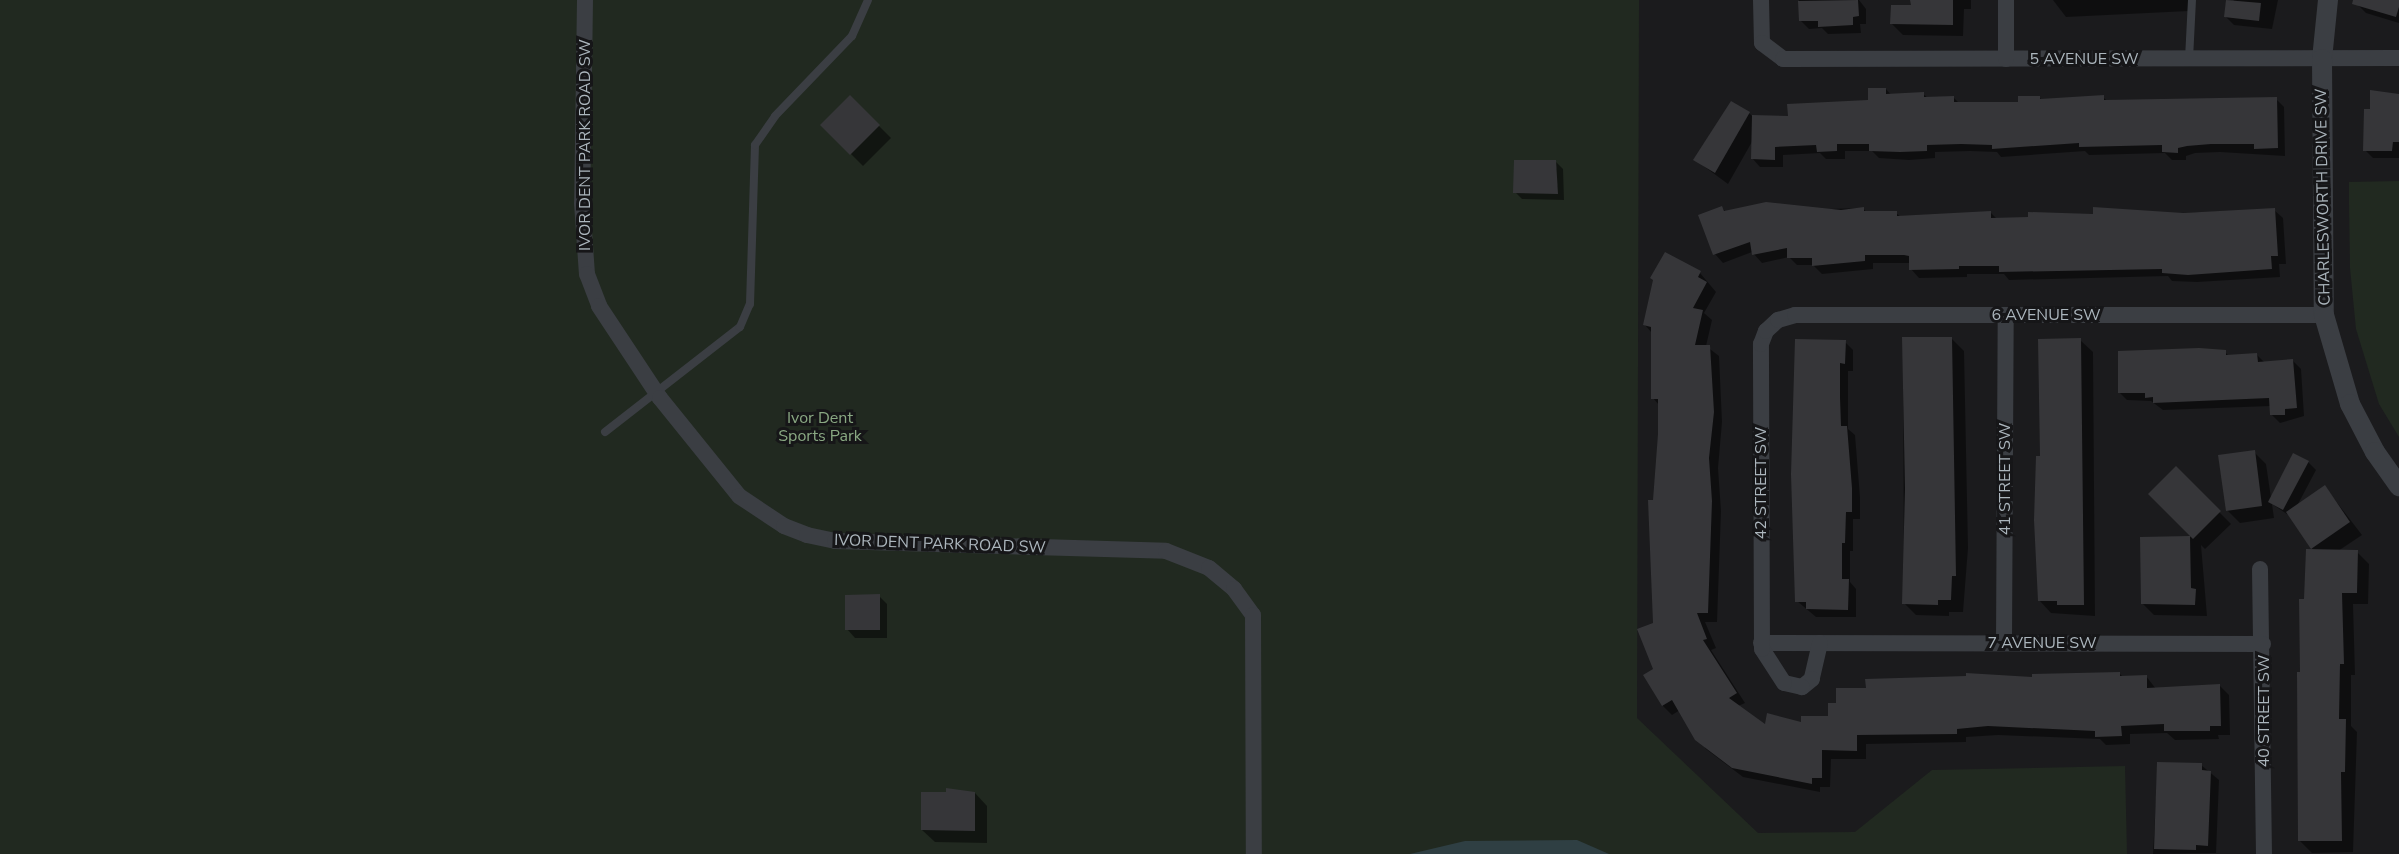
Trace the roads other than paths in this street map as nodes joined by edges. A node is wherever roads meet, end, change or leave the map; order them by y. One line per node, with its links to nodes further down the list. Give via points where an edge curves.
1 (585, 0): 14 (street, IVOR DENT PARK ROAD SW, via 582,239 587,274 599,306)
2 (868, 0): 14 (lane, via 852,36 775,116 755,145 747,315 740,327)
3 (1761, 0): 8 (street, 5 AVENUE SW, via 1762,43 1770,53 1790,60)
4 (2006, 0): 8 (street)
5 (2192, 0): 10 (lane)
6 (2328, 0): 9 (street, CHARLESWORTH DRIVE SW)
7 (2399, 58): 9 (street, 5 AVENUE SW)
8 (2006, 59): 10 (street, 5 AVENUE SW)
9 (2322, 59): 10 (street, 5 AVENUE SW); 12 (street, CHARLESWORTH DRIVE SW)
10 (2189, 60)
11 (2006, 315): 12 (street, 6 AVENUE SW); 13 (street, 6 AVENUE SW, via 1795,315); 20 (street, 41 STREET SW)
12 (2324, 315): 16 (street, CHARLESWORTH DRIVE SW, via 2350,404 2375,452)
13 (1770, 326): 18 (street, 42 STREET SW, via 1761,344)
14 (656, 393): 15 (lane); 22 (street, IVOR DENT PARK ROAD SW, via 739,496 776,521 807,535 835,541 1166,551 1209,568 1234,589 1253,615)
15 (605, 432)
16 (2399, 486)
17 (2260, 569): 21 (street, 40 STREET SW)
18 (1761, 643): 19 (street, 7 AVENUE SW); 19 (street, via 1777,676 1795,687 1812,679)
19 (1820, 643): 20 (street, 7 AVENUE SW)
20 (2004, 643): 21 (street, 7 AVENUE SW)
21 (2263, 644): 23 (street, 40 STREET SW)
22 (1254, 854)
23 (2264, 854)

